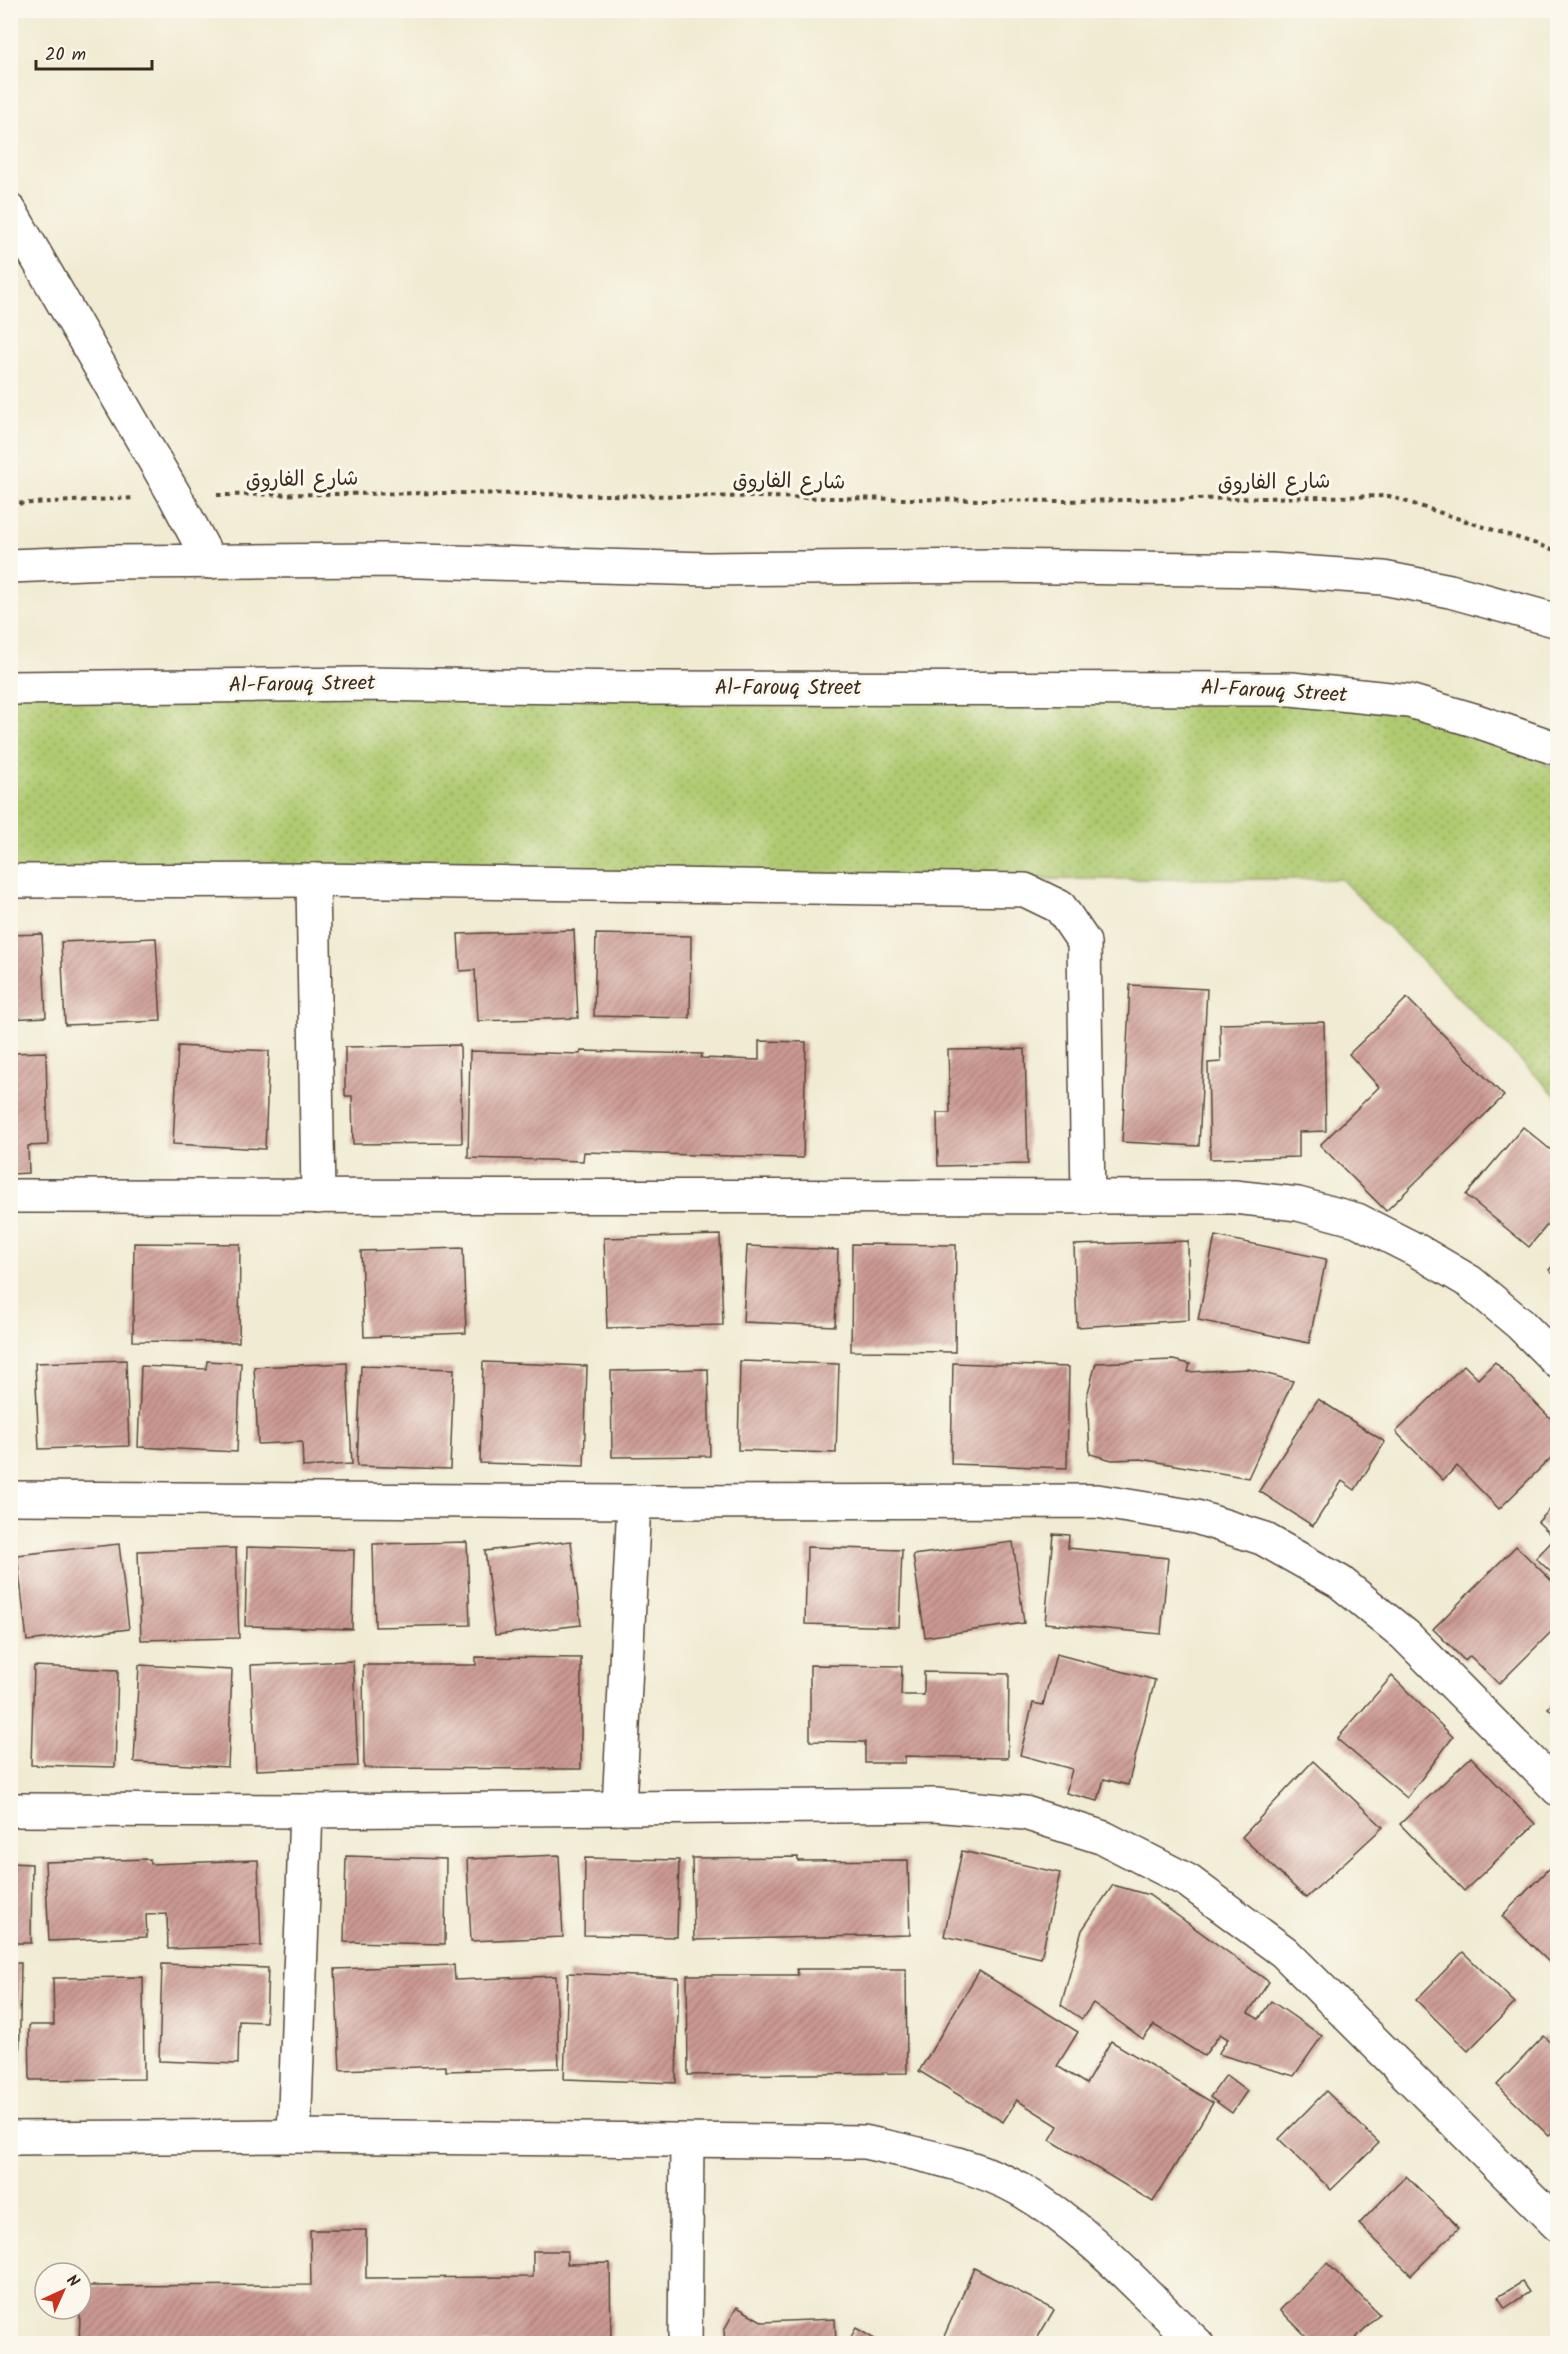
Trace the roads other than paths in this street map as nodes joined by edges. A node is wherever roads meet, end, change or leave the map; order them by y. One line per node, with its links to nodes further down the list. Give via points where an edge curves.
1 (10, 211): 2 (street)
2 (210, 562): 3 (street); 4 (street, via 384,560 708,569 993,566 1271,570 1383,578 1450,591)
3 (10, 566)
4 (1557, 621)
5 (10, 688): 6 (street, Al-Farouq Street, via 363,684 1291,689 1409,701)
6 (1557, 749)
7 (313, 880): 8 (street); 10 (street); 11 (street, via 1025,890 1060,908 1084,942)
8 (10, 881)
9 (10, 1196): 10 (street)
10 (318, 1197): 11 (street)
11 (1088, 1198): 12 (street, via 1234,1197 1298,1204 1357,1220 1470,1282)
12 (1557, 1362)
13 (10, 1498): 14 (street)
14 (634, 1502): 15 (street, via 1097,1500 1196,1517 1262,1538 1340,1582 1405,1635); 16 (street)
15 (1557, 1789)
16 (619, 1808): 18 (street); 22 (street, via 935,1805 1025,1813 1104,1838 1188,1881 1284,1952)
17 (10, 1810): 18 (street)
18 (306, 1811): 19 (street)
19 (294, 2136): 20 (street); 21 (street)
20 (10, 2138)
21 (687, 2141): 23 (street); 24 (street, via 864,2142 956,2163 1020,2190 1077,2228)
22 (1557, 2225)
23 (685, 2343)
24 (1197, 2343)

